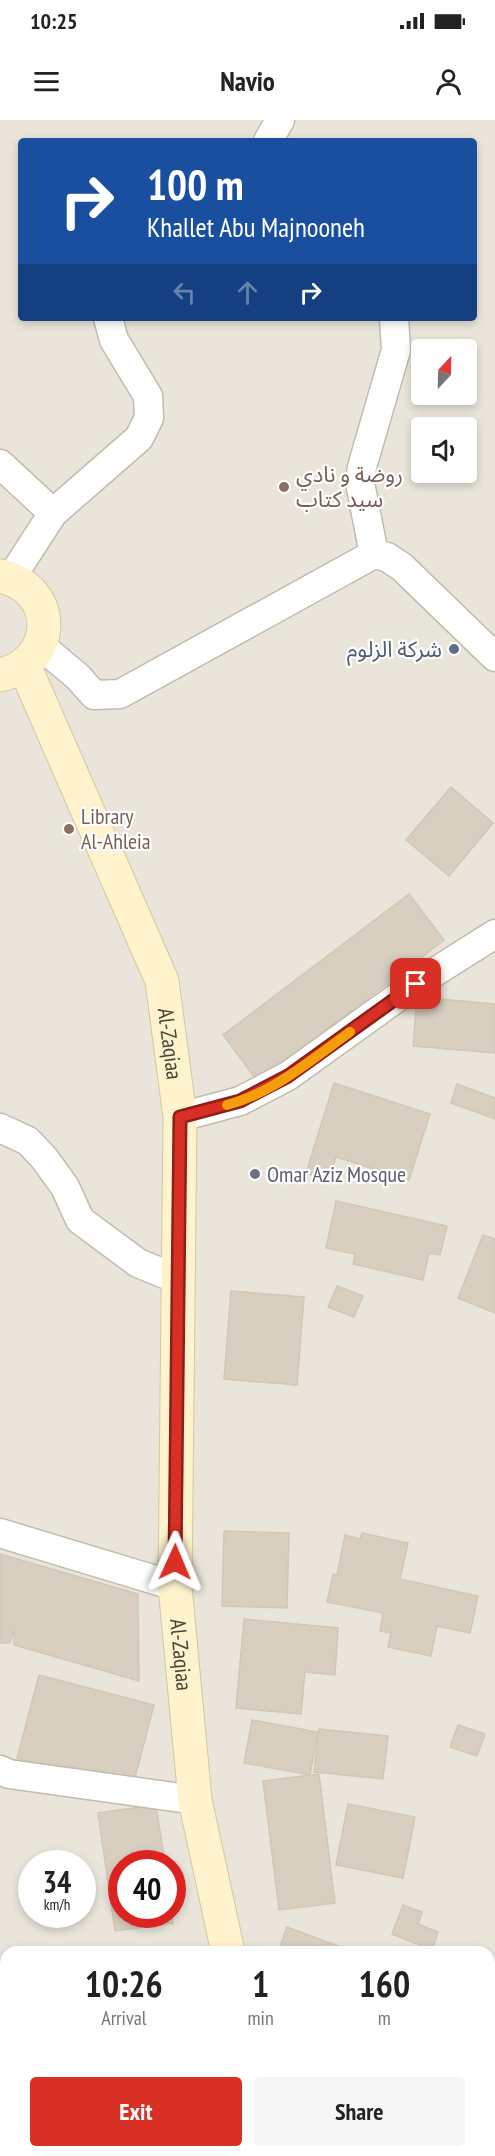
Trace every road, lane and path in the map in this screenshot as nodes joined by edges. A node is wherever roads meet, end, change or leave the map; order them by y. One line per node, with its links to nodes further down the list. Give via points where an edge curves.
1 (280, 120): 2 (street)
2 (270, 138)
3 (109, 321): 6 (street, via 114,340 148,396 149,418 139,438)
4 (394, 321): 7 (street, via 396,350 360,483)
5 (0, 464): 6 (street)
6 (53, 513): 8 (street)
7 (374, 554): 9 (street, via 402,567); 10 (street, via 120,694 94,695 78,677)
8 (5, 577): 10 (street, via 25,586 42,612 44,628)
9 (495, 657)
10 (21, 662): 12 (street, Al-Zaqiaa, via 162,981)
11 (495, 934): 12 (street, via 416,984 288,1076 240,1101)
12 (180, 1117): 14 (street, Al-Zaqiaa)
13 (0, 1128): 14 (street, via 28,1141 44,1158 65,1187 80,1220 138,1263)
14 (177, 1279): 16 (street, Al-Zaqiaa)
15 (0, 1533): 16 (street)
16 (175, 1586): 18 (street, Al-Zaqiaa)
17 (0, 1770): 18 (street)
18 (195, 1800): 19 (street, Al-Zaqiaa)
19 (227, 1946)

